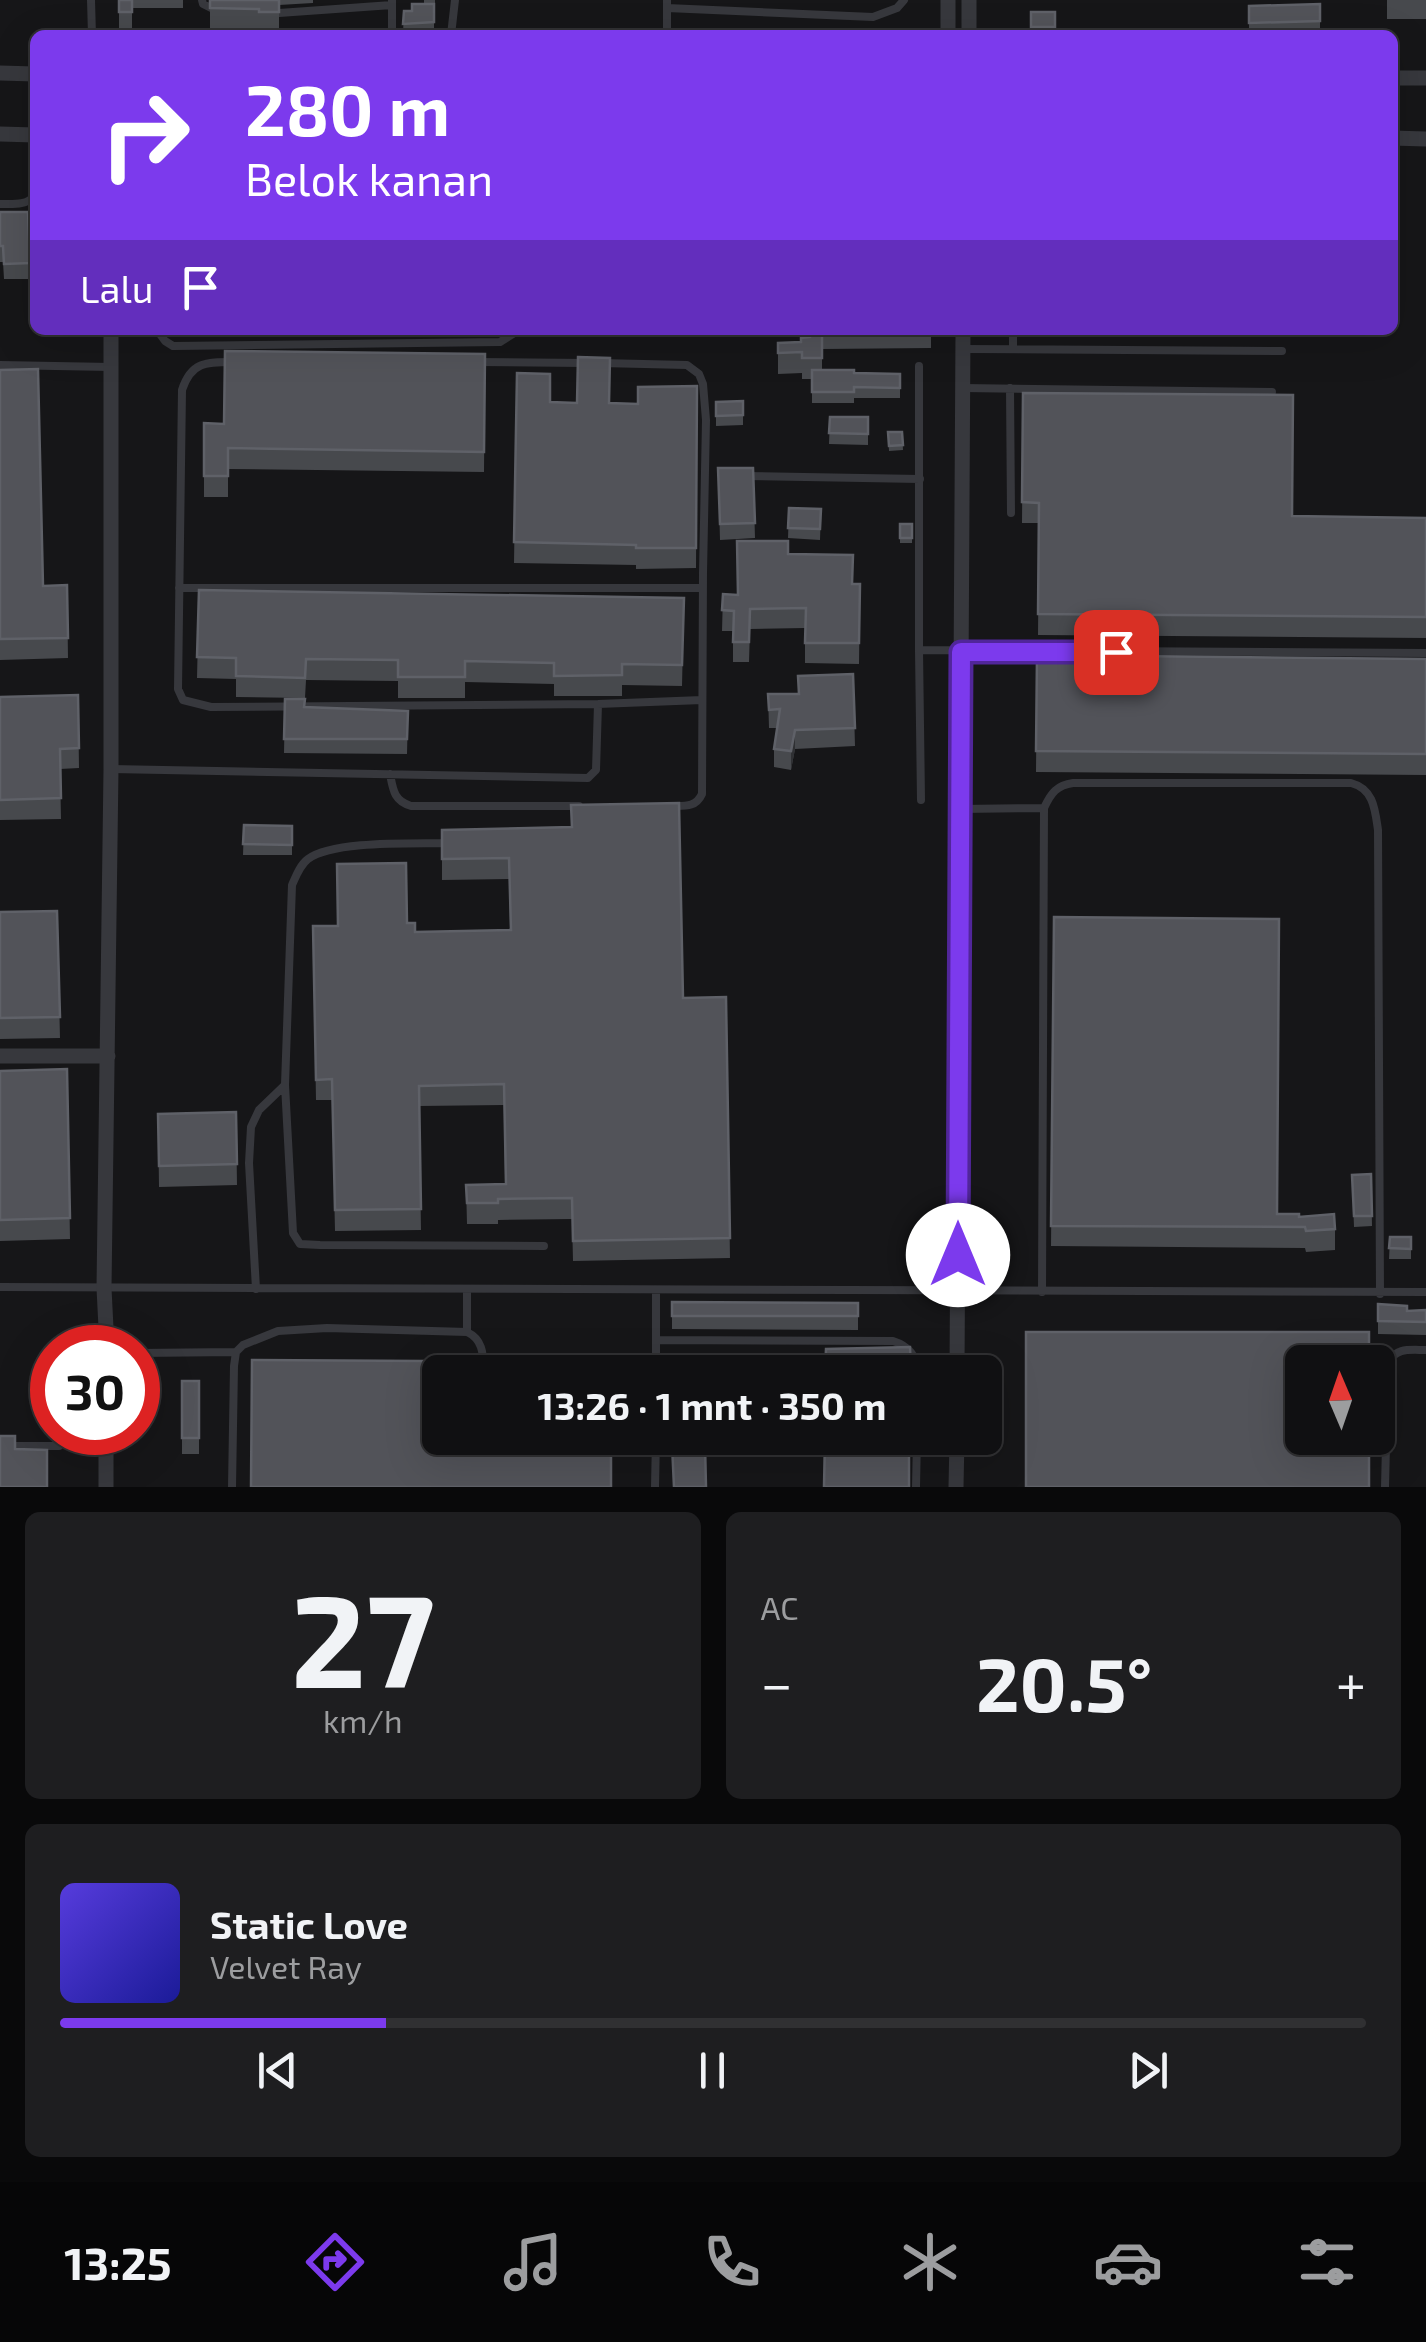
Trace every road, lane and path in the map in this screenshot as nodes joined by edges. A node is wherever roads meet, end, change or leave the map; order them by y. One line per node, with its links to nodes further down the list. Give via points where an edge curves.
1 (92, 0): 11 (lane)
2 (202, 0): 9 (lane)
3 (455, 0): 13 (lane)
4 (904, 0): 8 (lane, via 873,16)
5 (948, 0): 15 (street)
6 (969, 0): 16 (street)
7 (392, 2): 10 (lane); 12 (lane)
8 (667, 4): 14 (lane)
9 (229, 12)
10 (280, 13)
11 (92, 30)
12 (392, 30)
13 (452, 30)
14 (667, 30)
15 (948, 30)
16 (969, 30)
17 (0, 73): 18 (street)
18 (30, 74)
19 (1398, 78): 20 (street)
20 (1426, 78)
21 (0, 134): 22 (street)
22 (30, 135)
23 (1398, 138): 24 (street)
24 (1426, 138)
25 (30, 201): 26 (lane)
26 (0, 204)
27 (111, 335): 38 (street)
28 (161, 335): 29 (lane, via 173,346 500,342)
29 (511, 335)
30 (963, 335): 33 (street)
31 (1013, 335): 32 (lane)
32 (1013, 348): 33 (lane); 34 (lane)
33 (963, 349): 40 (street)
34 (1282, 351)
35 (250, 362): 46 (lane, via 204,363 184,383)
36 (464, 362): 47 (lane, via 693,368 706,420)
37 (0, 365): 38 (lane)
38 (111, 366): 53 (street)
39 (920, 366): 44 (lane)
40 (963, 388): 41 (lane); 49 (street)
41 (1010, 388): 42 (lane); 45 (lane)
42 (1272, 392)
43 (725, 476): 44 (lane)
44 (920, 479): 48 (lane)
45 (1011, 513)
46 (179, 588): 47 (lane); 52 (lane, via 178,688 190,704)
47 (702, 588): 51 (lane)
48 (920, 650): 49 (lane); 55 (lane)
49 (961, 652): 50 (lane); 59 (street)
50 (1426, 653)
51 (702, 700): 52 (lane); 57 (lane, via 702,794 695,804)
52 (598, 704): 54 (lane, via 596,770 588,778)
53 (110, 769): 54 (lane); 62 (street)
54 (390, 774): 56 (lane, via 395,796 411,806)
55 (921, 800)
56 (589, 806)
57 (668, 806)
58 (1044, 808): 59 (lane); 71 (lane); 73 (lane, via 1056,789 1074,784 1352,784 1367,790 1378,830)
59 (960, 810): 70 (street)
60 (460, 842): 63 (lane, via 343,847 308,859 298,871 292,886)
61 (0, 1056): 62 (street)
62 (108, 1056): 66 (street)
63 (285, 1085): 64 (lane, via 292,1233 300,1244); 67 (lane, via 251,1127)
64 (544, 1246)
65 (0, 1288): 66 (lane)
66 (104, 1288): 67 (lane); 74 (street)
67 (256, 1289): 68 (lane)
68 (467, 1290): 69 (lane); 75 (lane)
69 (656, 1290): 70 (lane); 76 (lane)
70 (958, 1292): 71 (lane); 83 (street)
71 (1042, 1292): 73 (lane)
72 (1426, 1292): 73 (lane)
73 (1380, 1294)
74 (106, 1325)
75 (467, 1332): 78 (lane, via 278,1331); 80 (lane, via 477,1338)
76 (657, 1340): 81 (lane); 82 (lane, via 893,1342)
77 (1426, 1350): 95 (lane, via 1400,1350 1388,1363)
78 (236, 1352): 79 (lane); 91 (lane)
79 (160, 1353)
80 (482, 1355)
81 (657, 1355)
82 (913, 1355)
83 (957, 1355)
84 (0, 1446): 85 (lane)
85 (30, 1446)
86 (106, 1455): 90 (street)
87 (656, 1455): 92 (lane)
88 (916, 1455): 93 (lane)
89 (957, 1455): 94 (street)
90 (106, 1487)
91 (232, 1487)
92 (656, 1487)
93 (916, 1487)
94 (956, 1487)
95 (1385, 1487)

